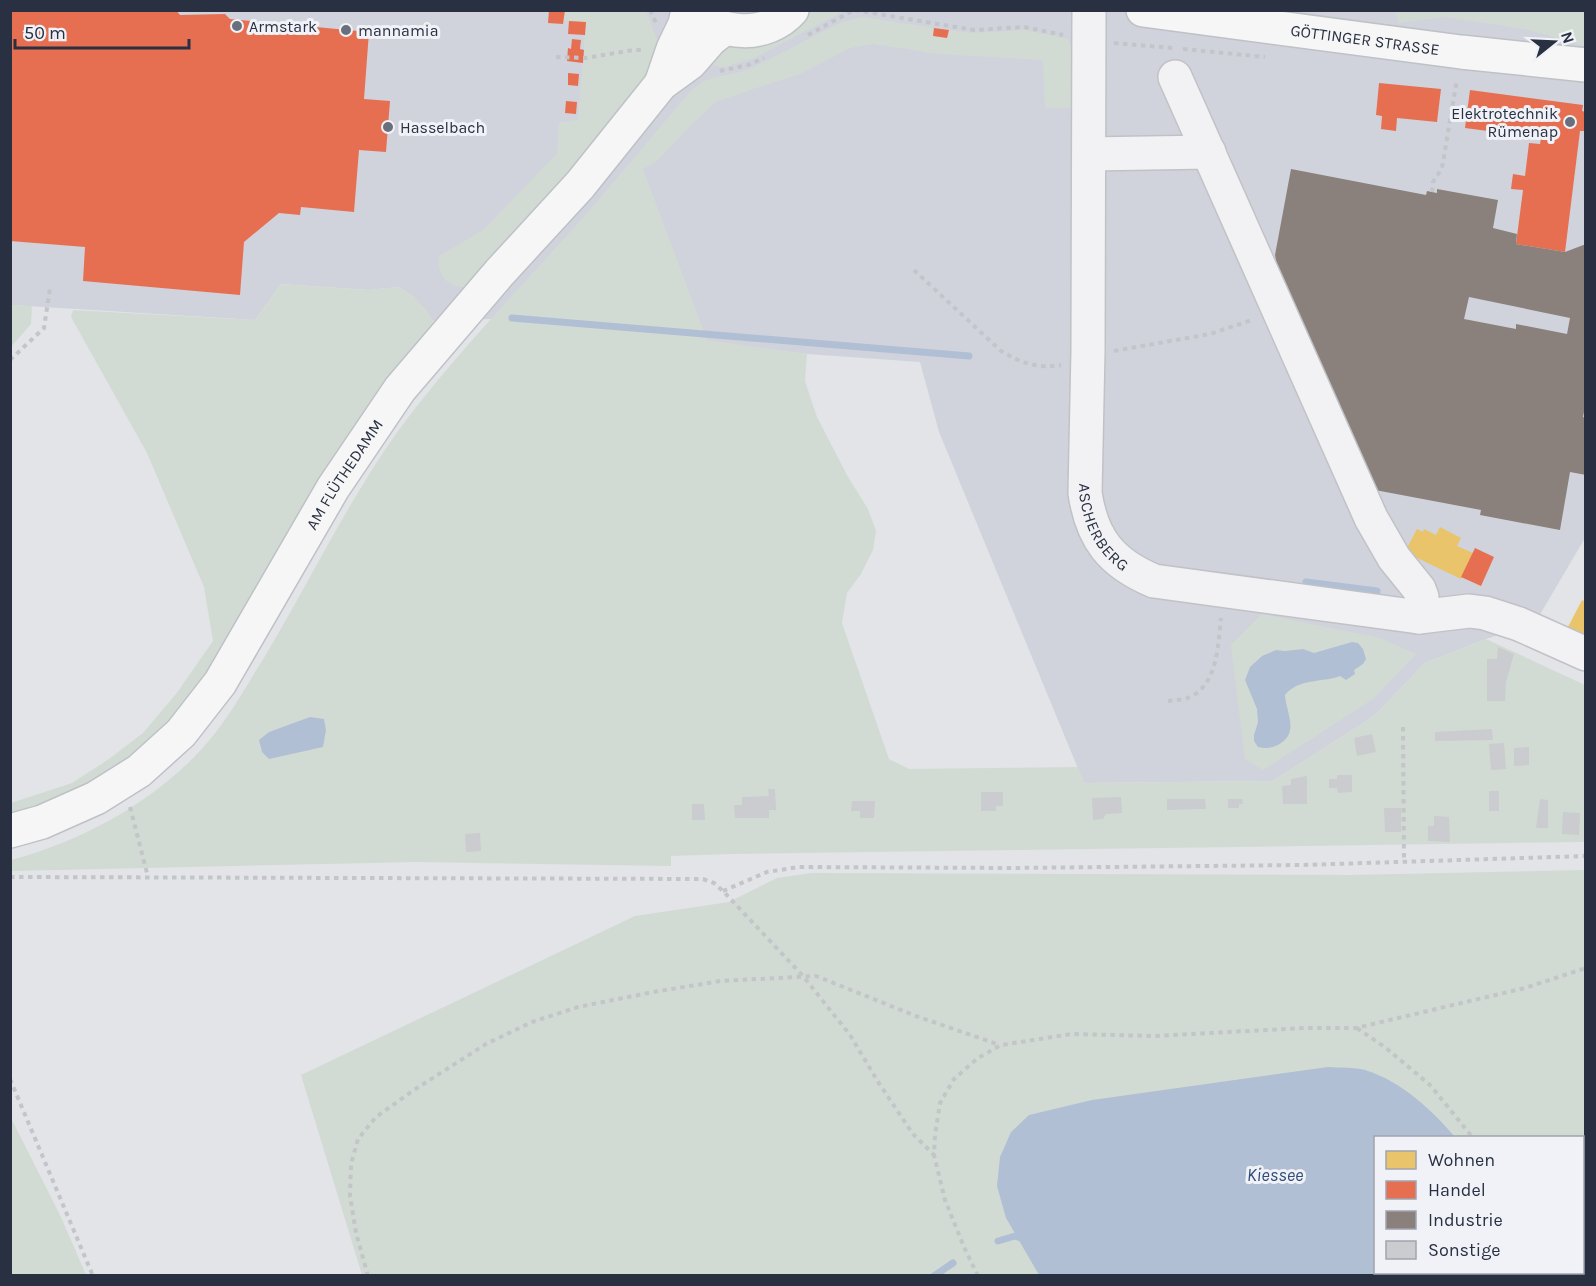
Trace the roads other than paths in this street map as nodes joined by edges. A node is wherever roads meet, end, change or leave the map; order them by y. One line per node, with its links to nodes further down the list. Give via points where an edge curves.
1 (688, 10): 9 (main road, AM FLÜTHEDAMM)
2 (693, 10): 6 (main road, via 711,24)
3 (792, 10): 6 (main road, via 765,28)
4 (1143, 10): 7 (main road, GÖTTINGER STRASSE)
5 (1089, 25): 11 (street, ASCHERBERG)
6 (724, 28): 9 (main road, AM FLÜTHEDAMM, via 690,63)
7 (1586, 65)
8 (1175, 77): 10 (street)
9 (661, 84): 14 (main road, AM FLÜTHEDAMM, via 580,185 400,389 333,488 220,683 181,733 139,771 96,798 42,822)
10 (1209, 152): 11 (street); 12 (street, via 1371,518 1394,558 1419,590)
11 (1089, 154): 12 (street, ASCHERBERG, via 1099,352 1085,493 1089,516 1102,543 1116,560 1154,581)
12 (1419, 617): 13 (street, ASCHERBERG, via 1468,611 1524,615)
13 (1586, 654)
14 (10, 831)

